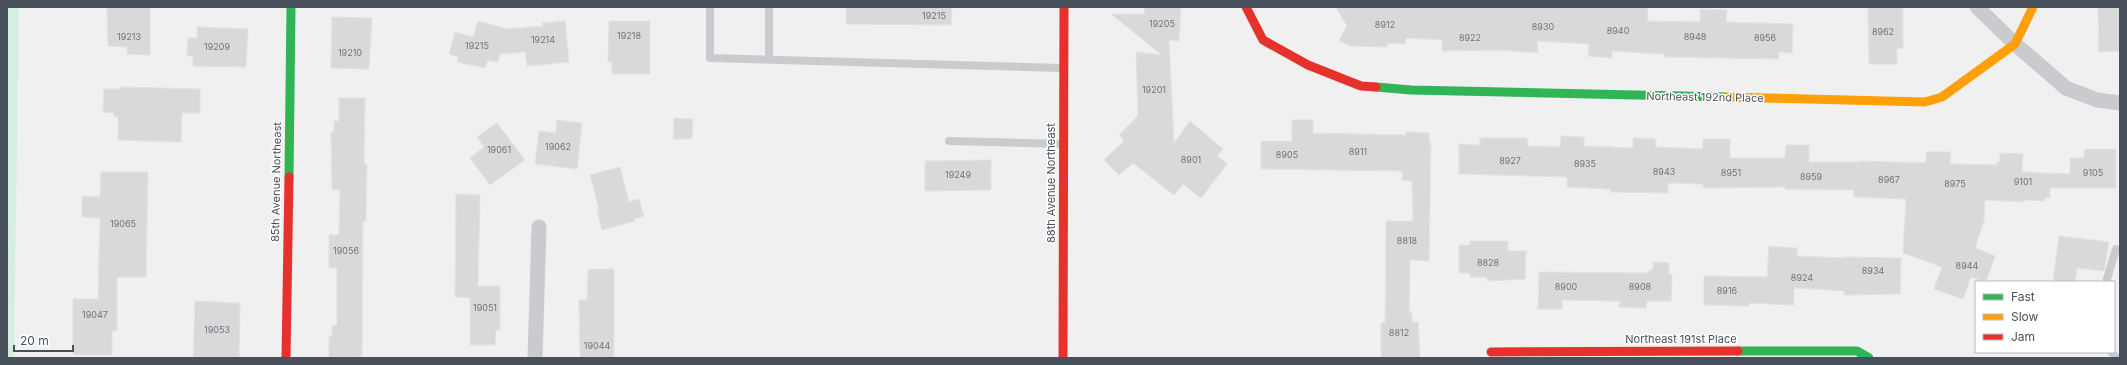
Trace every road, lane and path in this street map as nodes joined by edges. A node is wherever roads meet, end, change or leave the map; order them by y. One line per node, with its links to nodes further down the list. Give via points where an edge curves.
1 (291, 7): 18 (street, 85th Avenue Northeast)
2 (710, 7): 9 (lane, via 710,58)
3 (769, 7): 9 (lane)
4 (1064, 7): 10 (street, 88th Avenue Northeast)
5 (1246, 7): 8 (street, Northeast 192nd Place, via 1263,40 1308,65 1361,86 1411,90 1925,102 1942,97)
6 (1978, 7): 8 (street)
7 (2033, 7): 8 (street)
8 (2015, 44): 11 (street, via 2066,88 2097,100)
9 (768, 59): 10 (lane)
10 (1063, 68): 13 (street, 88th Avenue Northeast)
11 (2120, 103)
12 (950, 141): 13 (lane)
13 (1063, 144): 20 (street, 88th Avenue Northeast)
14 (539, 227): 19 (street)
15 (2116, 249): 16 (lane)
16 (2106, 281)
17 (1491, 352): 21 (street, Northeast 191st Place, via 1837,350 1857,351)
18 (286, 358)
19 (535, 358)
20 (1063, 358)
21 (1869, 358)

